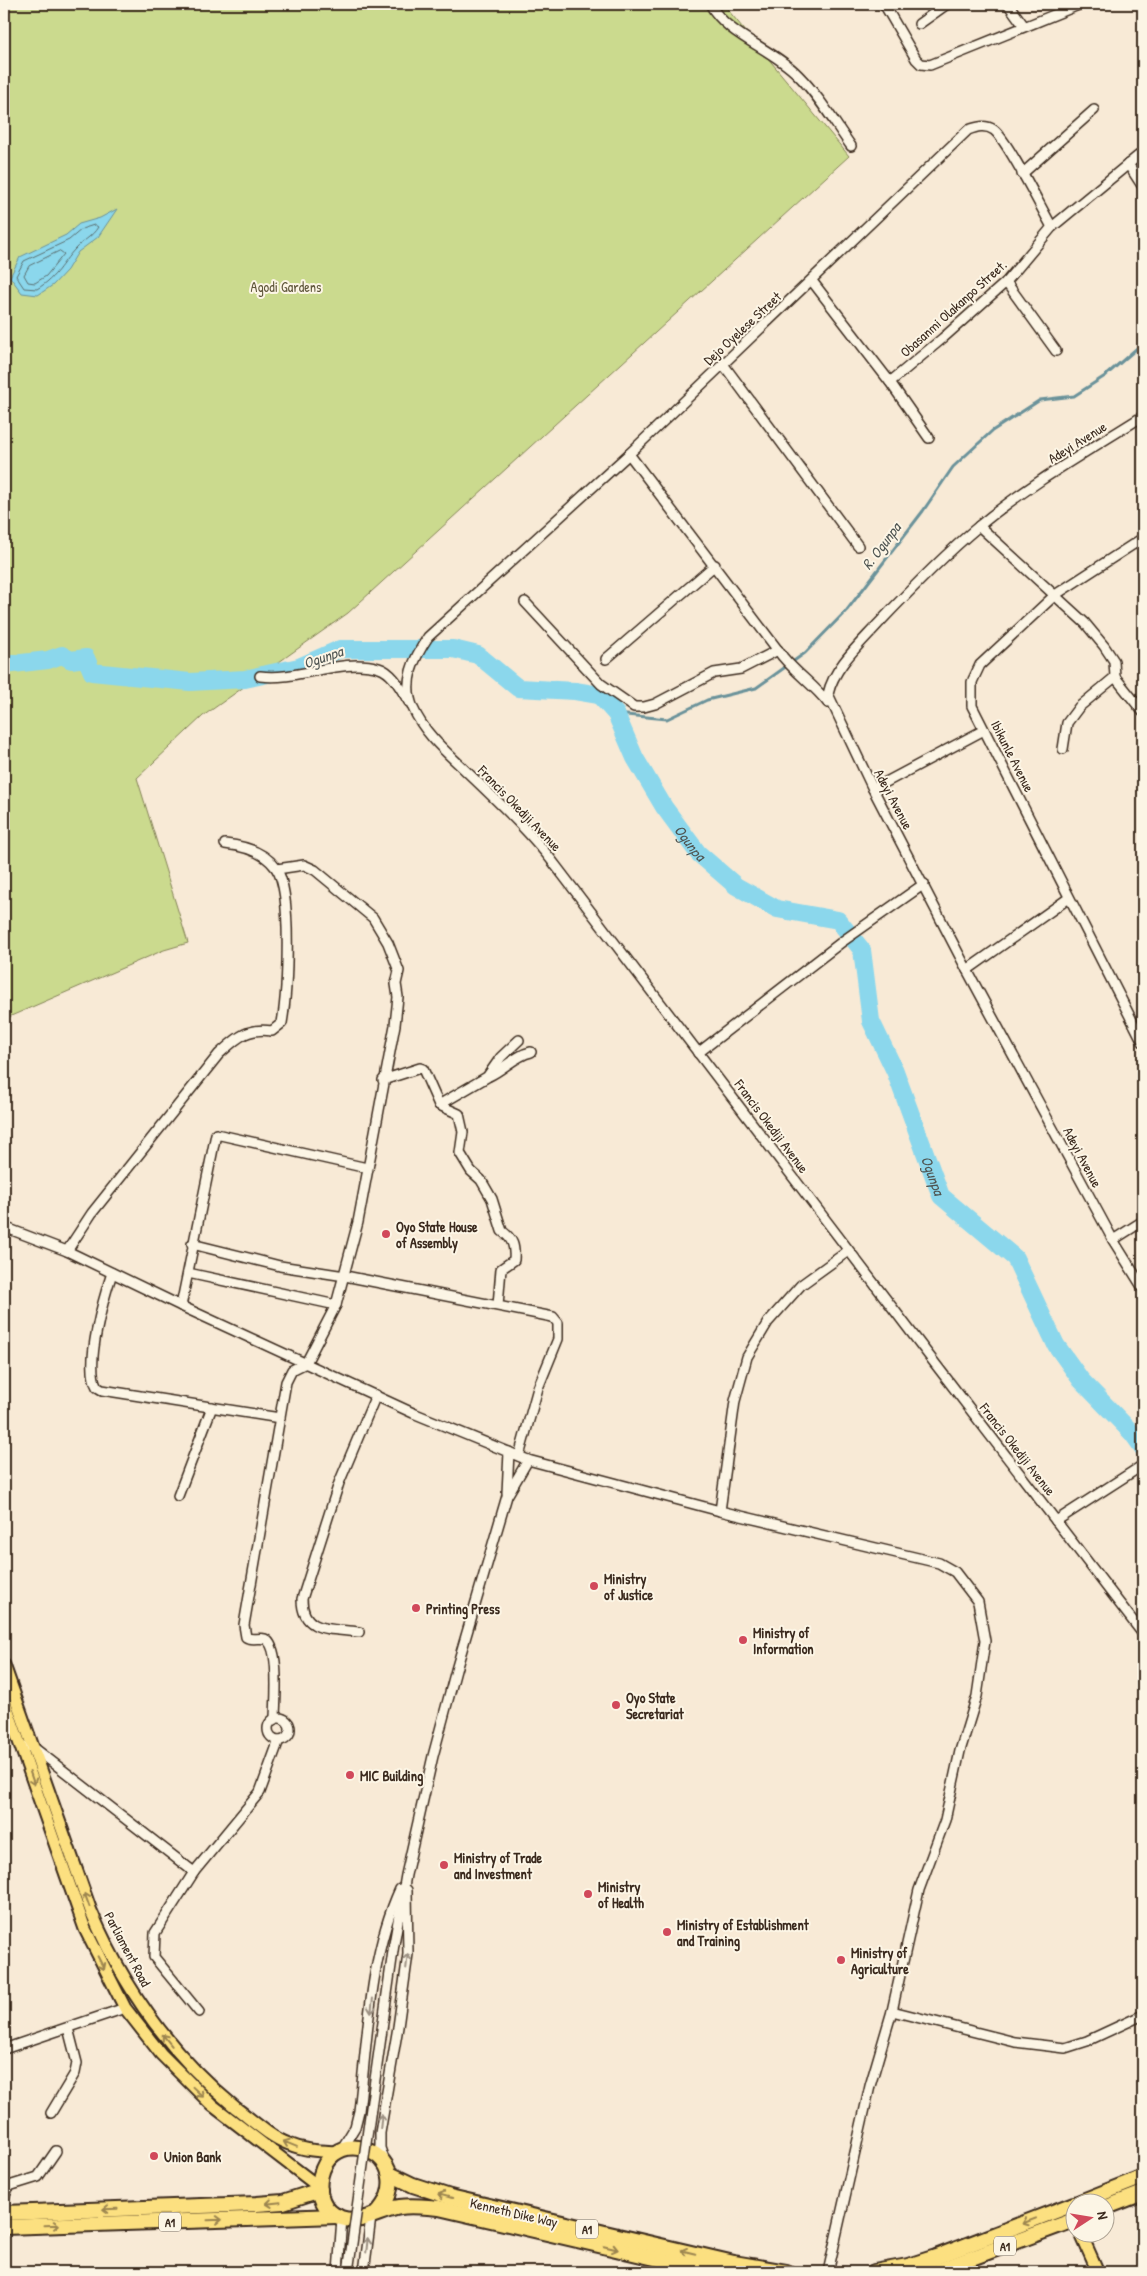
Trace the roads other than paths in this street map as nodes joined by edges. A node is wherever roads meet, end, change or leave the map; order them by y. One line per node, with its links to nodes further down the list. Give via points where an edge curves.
1 (710, 4): 9 (street, via 717,16 732,29 798,75)
2 (884, 4): 7 (street, via 921,64 930,65)
3 (947, 4): 6 (street)
4 (1008, 4): 7 (street)
5 (1081, 4): 7 (street)
6 (919, 24)
7 (1024, 26)
8 (1094, 110): 12 (street)
9 (851, 146)
10 (1143, 152): 11 (street, Obasanmi Olakanpo Street.)
11 (1128, 164): 13 (street); 14 (street, Obasanmi Olakanpo Street.)
12 (1022, 174): 14 (street, Dejo Oyelese Street); 15 (street, Dejo Oyelese Street, via 995,131 987,127 968,130)
13 (1143, 187)
14 (1052, 227): 16 (street, Obasanmi Olakanpo Street.)
15 (812, 282): 18 (street, Dejo Oyelese Street); 19 (street)
16 (1006, 282): 17 (street); 19 (street, Obasanmi Olakanpo Street.)
17 (1056, 351)
18 (723, 364): 22 (street, Dejo Oyelese Street); 25 (street)
19 (890, 382): 21 (street)
20 (1143, 416): 23 (street, Adeyi Avenue, via 1037,484)
21 (929, 438)
22 (629, 454): 26 (street); 29 (street, Dejo Oyelese Street)
23 (979, 526): 27 (street); 36 (street, Adeyi Avenue, via 918,582 836,673 828,694)
24 (1143, 538): 27 (street, Ibikunle Avenue)
25 (858, 546)
26 (715, 565): 30 (street); 31 (street)
27 (1055, 595): 33 (street, via 1104,646 1114,661); 37 (street, Ibikunle Avenue, via 980,665 972,682 972,706)
28 (525, 602): 30 (street, via 602,684 634,707 655,704 714,673 741,669)
29 (428, 637): 34 (street, Francis Okediji Avenue, via 414,658 408,676)
30 (781, 653): 36 (street)
31 (606, 659)
32 (260, 676): 34 (street, via 273,678 351,666 380,668 395,680)
33 (1114, 676): 35 (street); 38 (street, via 1079,707 1067,723)
34 (411, 704): 48 (street, Francis Okediji Avenue, via 425,731 552,860)
35 (1143, 712)
36 (837, 714): 39 (street, Adeyi Avenue)
37 (984, 730): 39 (street); 43 (street, Ibikunle Avenue)
38 (1063, 749)
39 (873, 789): 42 (street, Adeyi Avenue)
40 (225, 844): 41 (street, via 244,846 263,856)
41 (277, 869): 50 (street, via 304,865 315,870 373,918 388,943 399,971 395,1026); 57 (street, via 282,883 287,935 287,993 282,1023 272,1031 242,1034 219,1054 92,1213)
42 (924, 884): 44 (street, Adeyi Avenue); 48 (street, via 843,941)
43 (1069, 898): 44 (street); 46 (street, Ibikunle Avenue)
44 (967, 970): 55 (street, Adeyi Avenue)
45 (519, 1040): 49 (street)
46 (1143, 1042)
47 (531, 1052): 49 (street, via 524,1053 503,1070)
48 (698, 1052): 58 (street, Francis Okediji Avenue)
49 (486, 1077): 51 (street)
50 (383, 1080): 51 (street, via 423,1069); 52 (street)
51 (439, 1105): 65 (street, via 459,1114 463,1132 460,1153 470,1171 482,1180 492,1199 502,1232 509,1236 515,1247 514,1260 501,1269)
52 (367, 1168): 56 (street, via 216,1134); 61 (street)
53 (1143, 1220): 55 (street)
54 (4, 1227): 57 (street)
55 (1113, 1240): 62 (street, Adeyi Avenue)
56 (192, 1244): 60 (street); 61 (street, via 280,1266)
57 (67, 1250): 59 (street)
58 (848, 1251): 75 (street, via 801,1285 768,1322 747,1357 735,1401); 76 (street, Francis Okediji Avenue)
59 (112, 1273): 64 (street); 68 (street, via 101,1304 95,1342 97,1387)
60 (188, 1273): 63 (street); 64 (street)
61 (345, 1276): 63 (street); 65 (street)
62 (1143, 1288)
63 (336, 1305): 66 (street)
64 (181, 1306): 66 (street)
65 (498, 1306): 71 (street, via 553,1316 558,1323 558,1339 538,1388)
66 (306, 1363): 67 (street); 69 (street, via 292,1370 289,1376)
67 (376, 1395): 70 (street); 77 (street, via 339,1483 302,1599 306,1620 314,1626)
68 (212, 1407): 69 (street); 73 (street)
69 (280, 1418): 81 (street, via 244,1629 246,1637 265,1639 270,1644 276,1672)
70 (509, 1452): 71 (street); 74 (street)
71 (523, 1458): 74 (street); 75 (street)
72 (1143, 1464): 76 (street)
73 (178, 1496)
74 (507, 1496): 86 (street, via 437,1743)
75 (720, 1511): 88 (street, via 939,1563 955,1572 978,1602 985,1641 977,1696 960,1751 945,1820 919,1890)
76 (1056, 1521): 78 (street, Francis Okediji Avenue)
77 (358, 1632)
78 (1143, 1634)
79 (4, 1665): 84 (main road, Parliament Road)
80 (4, 1699): 83 (main road, Parliament Road)
81 (275, 1719): 82 (street, via 268,1731); 82 (street, via 285,1720 290,1728 288,1737)
82 (279, 1740): 85 (street, via 260,1792)
83 (21, 1746): 84 (street); 87 (main road, Parliament Road, one-way to 87, via 85,1929)
84 (33, 1747): 85 (street); 95 (main road, Parliament Road, one-way to 84, via 304,2149 265,2131 196,2072 148,2015 106,1946)
85 (194, 1872): 89 (street, via 155,1933 153,1944 154,1956)
86 (406, 1875): 95 (street, one-way to 95, via 383,1933 359,2111 355,2127); 96 (street, one-way to 86, via 380,2148 380,2133 408,1954); 111 (street, bridge)
87 (125, 2008): 91 (street); 98 (main road, Parliament Road, one-way to 98, via 167,2061 212,2105)
88 (892, 2011): 90 (street, via 1015,2042 1064,2048); 115 (street, via 870,2086)
89 (199, 2012)
90 (1143, 2015)
91 (68, 2028): 92 (street); 93 (street, via 77,2063 75,2073)
92 (4, 2048)
93 (51, 2113)
94 (56, 2151): 101 (street, via 38,2177 9,2186)
95 (340, 2151): 96 (highway, via 354,2147 368,2150 380,2157); 98 (highway, via 323,2166)
96 (389, 2171): 105 (highway, via 389,2197); 114 (highway, Kenneth Dike Way / A1, one-way to 96, via 734,2263 450,2197 413,2185)
97 (1143, 2177): 100 (highway, A1)
98 (319, 2189): 104 (highway, A1, one-way to 104, via 283,2202 257,2204); 106 (highway, via 328,2209)
99 (1143, 2193): 102 (highway)
100 (1099, 2194)
101 (4, 2198)
102 (1114, 2204)
103 (1064, 2207): 116 (highway, A1, one-way to 116, via 936,2257)
104 (4, 2213)
105 (373, 2216): 106 (highway, via 357,2221); 112 (street, one-way to 105); 113 (highway, Kenneth Dike Way / A1, one-way to 113, via 401,2207 439,2208)
106 (340, 2217): 108 (highway, A1, one-way to 106); 110 (street)
107 (1064, 2224): 117 (highway, A1)
108 (4, 2227)
109 (1085, 2244): 118 (main road)
110 (338, 2272)
111 (348, 2272)
112 (364, 2272)
113 (715, 2272)
114 (787, 2272)
115 (828, 2272)
116 (874, 2272)
117 (934, 2272)
118 (1098, 2272)

